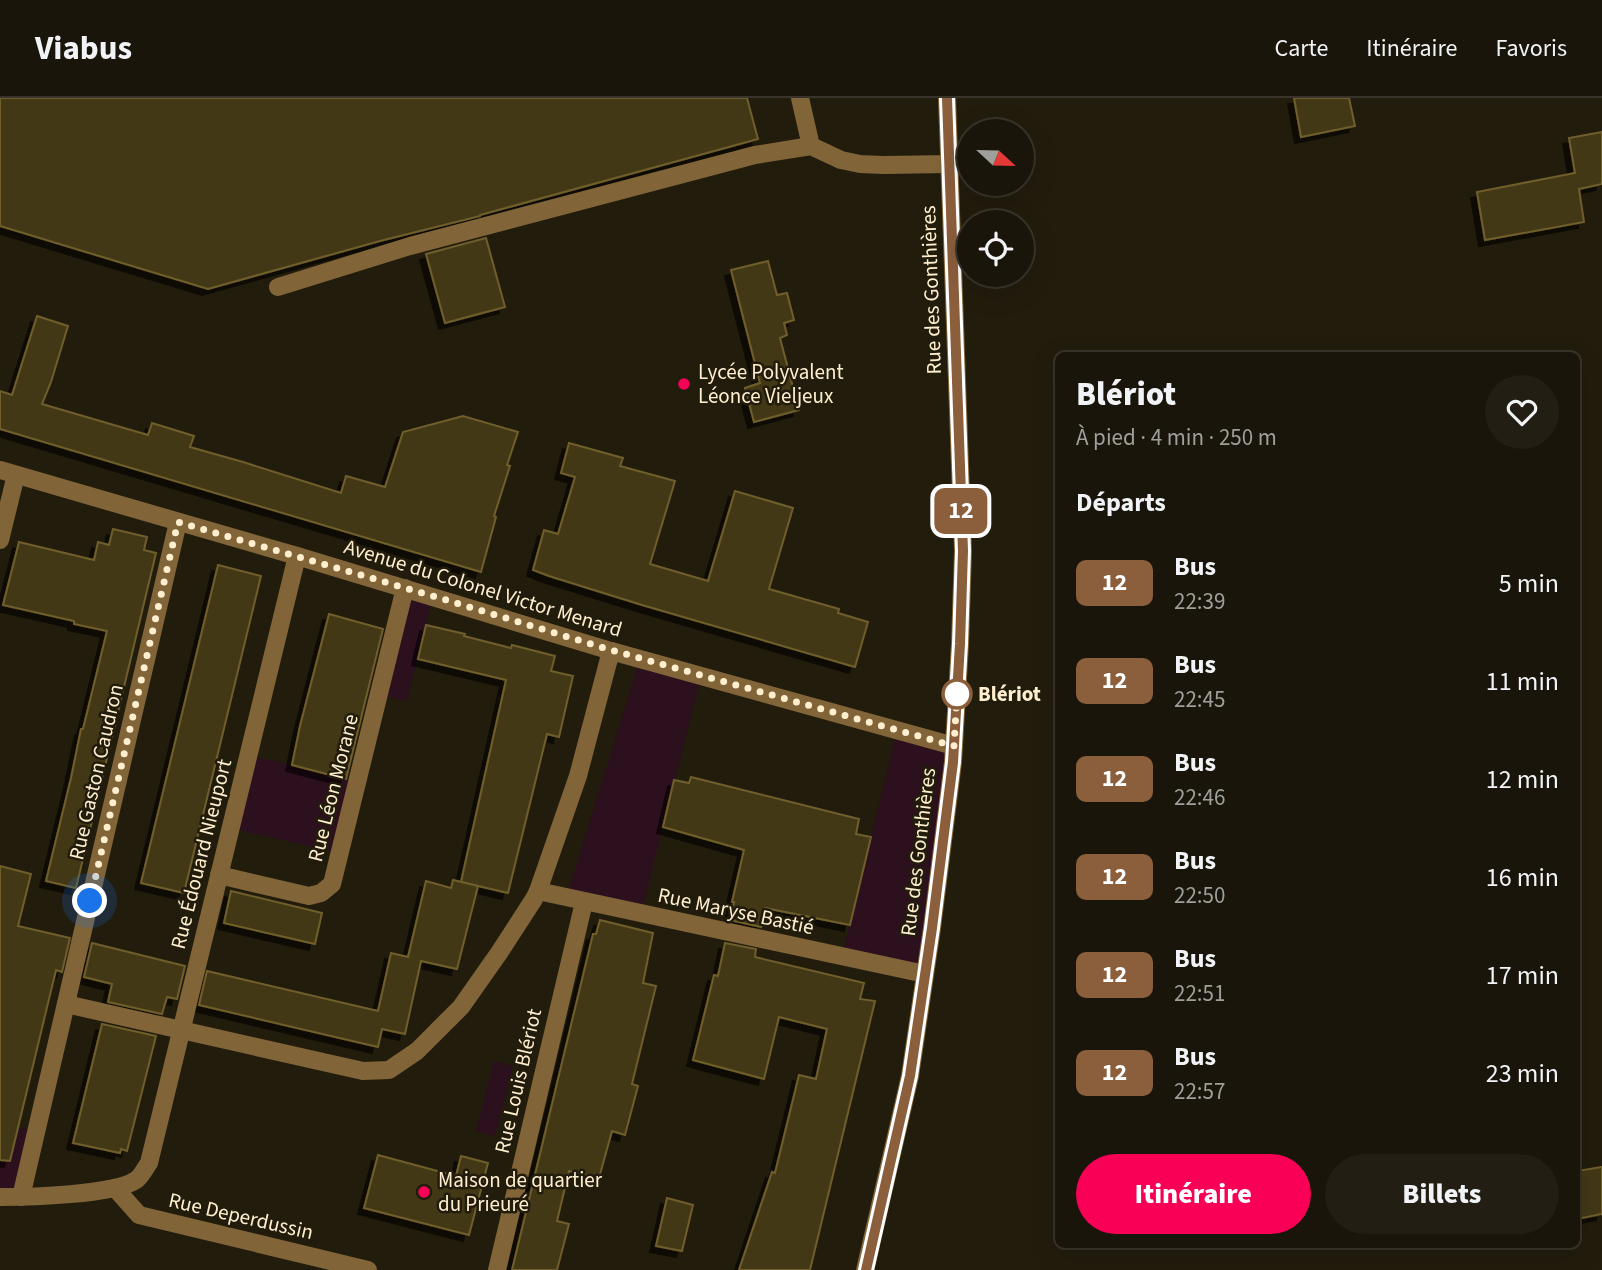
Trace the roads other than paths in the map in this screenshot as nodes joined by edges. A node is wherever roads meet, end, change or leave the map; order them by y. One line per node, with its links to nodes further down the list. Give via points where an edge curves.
1 (800, 98): 3 (street)
2 (947, 98): 4 (street, Rue des Gonthières)
3 (811, 146): 4 (street, via 860,164); 5 (street, via 755,155 410,246)
4 (950, 164): 12 (street, Rue des Gonthières, via 963,551)
5 (278, 287)
6 (8, 472): 7 (street, Avenue du Colonel Victor Menard); 8 (street)
7 (178, 522): 9 (street, Avenue du Colonel Victor Menard); 17 (street, Rue Gaston Caudron)
8 (0, 540)
9 (297, 556): 10 (street, Avenue du Colonel Victor Menard); 13 (street, Rue Édouard Nieuport)
10 (405, 588): 11 (street, Avenue du Colonel Victor Menard); 13 (street, Rue Léon Morane, via 332,884 309,896)
11 (611, 650): 12 (street, Avenue du Colonel Victor Menard); 14 (street, via 578,776)
12 (954, 746): 16 (street, Rue des Gonthières)
13 (219, 876): 18 (street, Rue Édouard Nieuport)
14 (538, 891): 15 (street, Rue Maryse Bastié); 18 (street, via 461,1007 417,1051 389,1070 363,1071)
15 (584, 902): 16 (street, Rue Maryse Bastié); 23 (street, Rue Louis Blériot)
16 (925, 974): 24 (street, Rue des Gonthières, via 910,1076)
17 (66, 1004): 18 (street); 21 (street, Rue Gaston Caudron)
18 (182, 1030): 19 (street, Rue Édouard Nieuport, via 149,1163 137,1180)
19 (115, 1188): 21 (street); 22 (street, Rue Deperdussin, via 139,1215)
20 (0, 1197): 21 (street)
21 (21, 1197)
22 (368, 1270)
23 (497, 1270)
24 (866, 1270)

